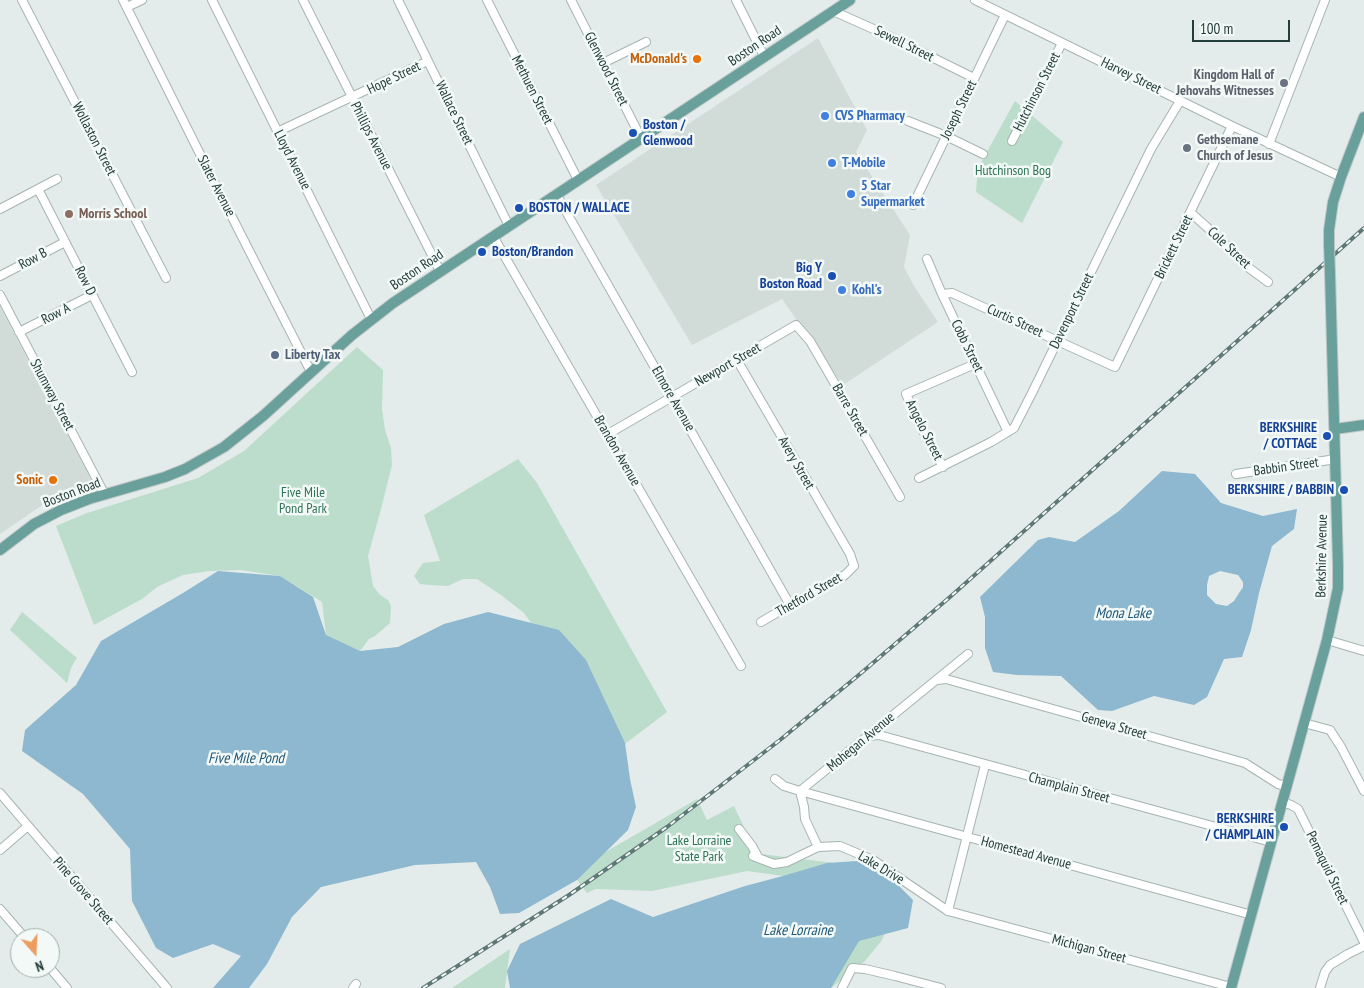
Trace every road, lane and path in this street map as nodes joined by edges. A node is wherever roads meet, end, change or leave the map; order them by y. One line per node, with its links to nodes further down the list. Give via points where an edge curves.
1 (22, 0): 46 (street, Wollaston Street)
2 (142, 0): 12 (street)
3 (212, 0): 26 (street, Lloyd Avenue)
4 (303, 0): 21 (street, Phillips Avenue)
5 (398, 0): 18 (street, Wallace Street)
6 (487, 0): 34 (street, Methuen Street)
7 (736, 0): 17 (street)
8 (850, 0): 13 (main road, Boston Road)
9 (976, 0): 14 (street, Harvey Street)
10 (1325, 0): 30 (street)
11 (572, 1): 19 (street, Glenwood Street)
12 (125, 4): 59 (street, Slater Avenue)
13 (833, 11): 17 (main road, Boston Road); 20 (street, Sewell Street)
14 (1005, 15): 16 (street, Harvey Street); 20 (street, Joseph Street)
15 (646, 42): 19 (street)
16 (1062, 43): 22 (street, Harvey Street); 29 (street, Hutchinson Street)
17 (764, 56): 28 (main road, Boston Road)
18 (428, 61): 21 (street, Hope Street); 40 (street, Wallace Street)
19 (604, 63): 28 (street, Glenwood Street)
20 (974, 78): 27 (street, Joseph Street)
21 (352, 98): 26 (street, Hope Street); 44 (street, Phillips Avenue)
22 (1180, 100): 25 (street, Harvey Street); 54 (street, Davenport Street, via 1151,149)
23 (1364, 117): 32 (main road, Berkshire Avenue)
24 (908, 121): 27 (street)
25 (1232, 126): 30 (street, Harvey Street); 39 (street, Brickett Street)
26 (278, 132): 51 (street, Lloyd Avenue)
27 (946, 136): 31 (street); 37 (street, Joseph Street)
28 (641, 138): 34 (main road, Boston Road)
29 (1012, 141)
30 (1268, 144): 32 (street, Harvey Street)
31 (983, 154)
32 (1341, 177): 62 (main road, Berkshire Avenue, bridge, via 1329,230)
33 (57, 179): 35 (street)
34 (578, 180): 36 (main road, Boston Road)
35 (38, 189): 38 (street); 42 (street, Row D)
36 (556, 194): 40 (main road, Boston Road); 60 (street, Elmore Avenue)
37 (913, 205)
38 (0, 209)
39 (1191, 213): 47 (street, Cole Street); 57 (street, Brickett Street)
40 (508, 226): 41 (main road, Boston Road)
41 (493, 236): 44 (main road, Boston Road); 64 (street, Brandon Avenue)
42 (65, 242): 45 (street, Row B); 50 (street, Row D)
43 (927, 259): 48 (street, Cobb Street)
44 (440, 271): 51 (main road, Boston Road)
45 (0, 276)
46 (166, 278)
47 (1268, 282)
48 (942, 294): 54 (street, Curtis Street, via 952,293); 56 (street, Cobb Street)
49 (0, 295): 53 (street, Shumway Street)
50 (92, 295): 53 (street, Row A); 58 (street, Row D)
51 (371, 319): 59 (main road, Boston Road)
52 (796, 326): 55 (street, Newport Street); 70 (street, Barre Street, via 824,365)
53 (19, 332): 69 (street, Shumway Street)
54 (1057, 341): 57 (street, Curtis Street); 63 (street, Davenport Street, via 1014,428)
55 (737, 360): 60 (street, Newport Street); 72 (street, Avery Street)
56 (975, 364): 63 (street, Cobb Street); 66 (street, Angelo Street, via 906,394)
57 (1115, 367)
58 (132, 372)
59 (310, 372): 69 (main road, Boston Road, via 252,425 205,459 164,477)
60 (672, 397): 64 (street, Newport Street); 73 (street, Elmore Avenue)
61 (1364, 425): 62 (main road)
62 (1335, 429): 65 (main road, Berkshire Avenue)
63 (1008, 432): 66 (street, Davenport Street)
64 (608, 434): 78 (street, Brandon Avenue)
65 (1336, 460): 67 (street, Babbin Street); 75 (main road, Berkshire Avenue, via 1338,575)
66 (943, 467): 68 (street, Davenport Street)
67 (1236, 474)
68 (919, 478)
69 (105, 494): 71 (main road, Boston Road, via 46,517)
70 (900, 497)
71 (0, 550)
72 (854, 566): 73 (street, Thetford Street, via 845,575)
73 (790, 605): 74 (street, Thetford Street)
74 (761, 622)
75 (1327, 640): 76 (street); 80 (main road, Berkshire Avenue)
76 (1364, 652)
77 (968, 654): 79 (street, Mohegan Avenue)
78 (741, 666)
79 (937, 680): 81 (street, Mohegan Avenue); 84 (street, Geneva Street, via 946,679 1245,763 1278,784)
80 (1304, 723): 84 (main road, Berkshire Avenue); 86 (street, via 1330,730)
81 (868, 736): 82 (street, Champlain Street, via 878,735); 85 (street, Mohegan Avenue)
82 (985, 764): 91 (street); 92 (street, Champlain Street)
83 (775, 779): 85 (street, Homestead Avenue)
84 (1287, 786): 88 (main road, Berkshire Avenue)
85 (800, 791): 91 (street, Homestead Avenue); 93 (street, via 805,819)
86 (1364, 792)
87 (0, 793): 89 (street, Pine Grove Street)
88 (1283, 802): 92 (main road, Berkshire Avenue); 99 (street, Pemaquid Street, via 1298,810)
89 (28, 826): 94 (street); 104 (street, Pine Grove Street)
90 (739, 829): 93 (street, Lake Drive, via 756,856 774,864 787,862)
91 (966, 837): 96 (street); 97 (street, Homestead Avenue)
92 (1271, 842): 97 (main road, Berkshire Avenue)
93 (818, 848): 96 (street, Lake Drive, via 840,846 873,860)
94 (0, 850)
95 (0, 909): 98 (street)
96 (948, 911): 102 (street, Michigan Street)
97 (1252, 915): 102 (main road, Berkshire Avenue)
98 (16, 928)
99 (1364, 942)
100 (1364, 946): 107 (street, via 1330,965)
101 (58, 978): 103 (street)
102 (1231, 987)
103 (67, 988)
104 (167, 988)
105 (842, 988): 106 (street, via 852,968)
106 (941, 988)
107 (1320, 988)

